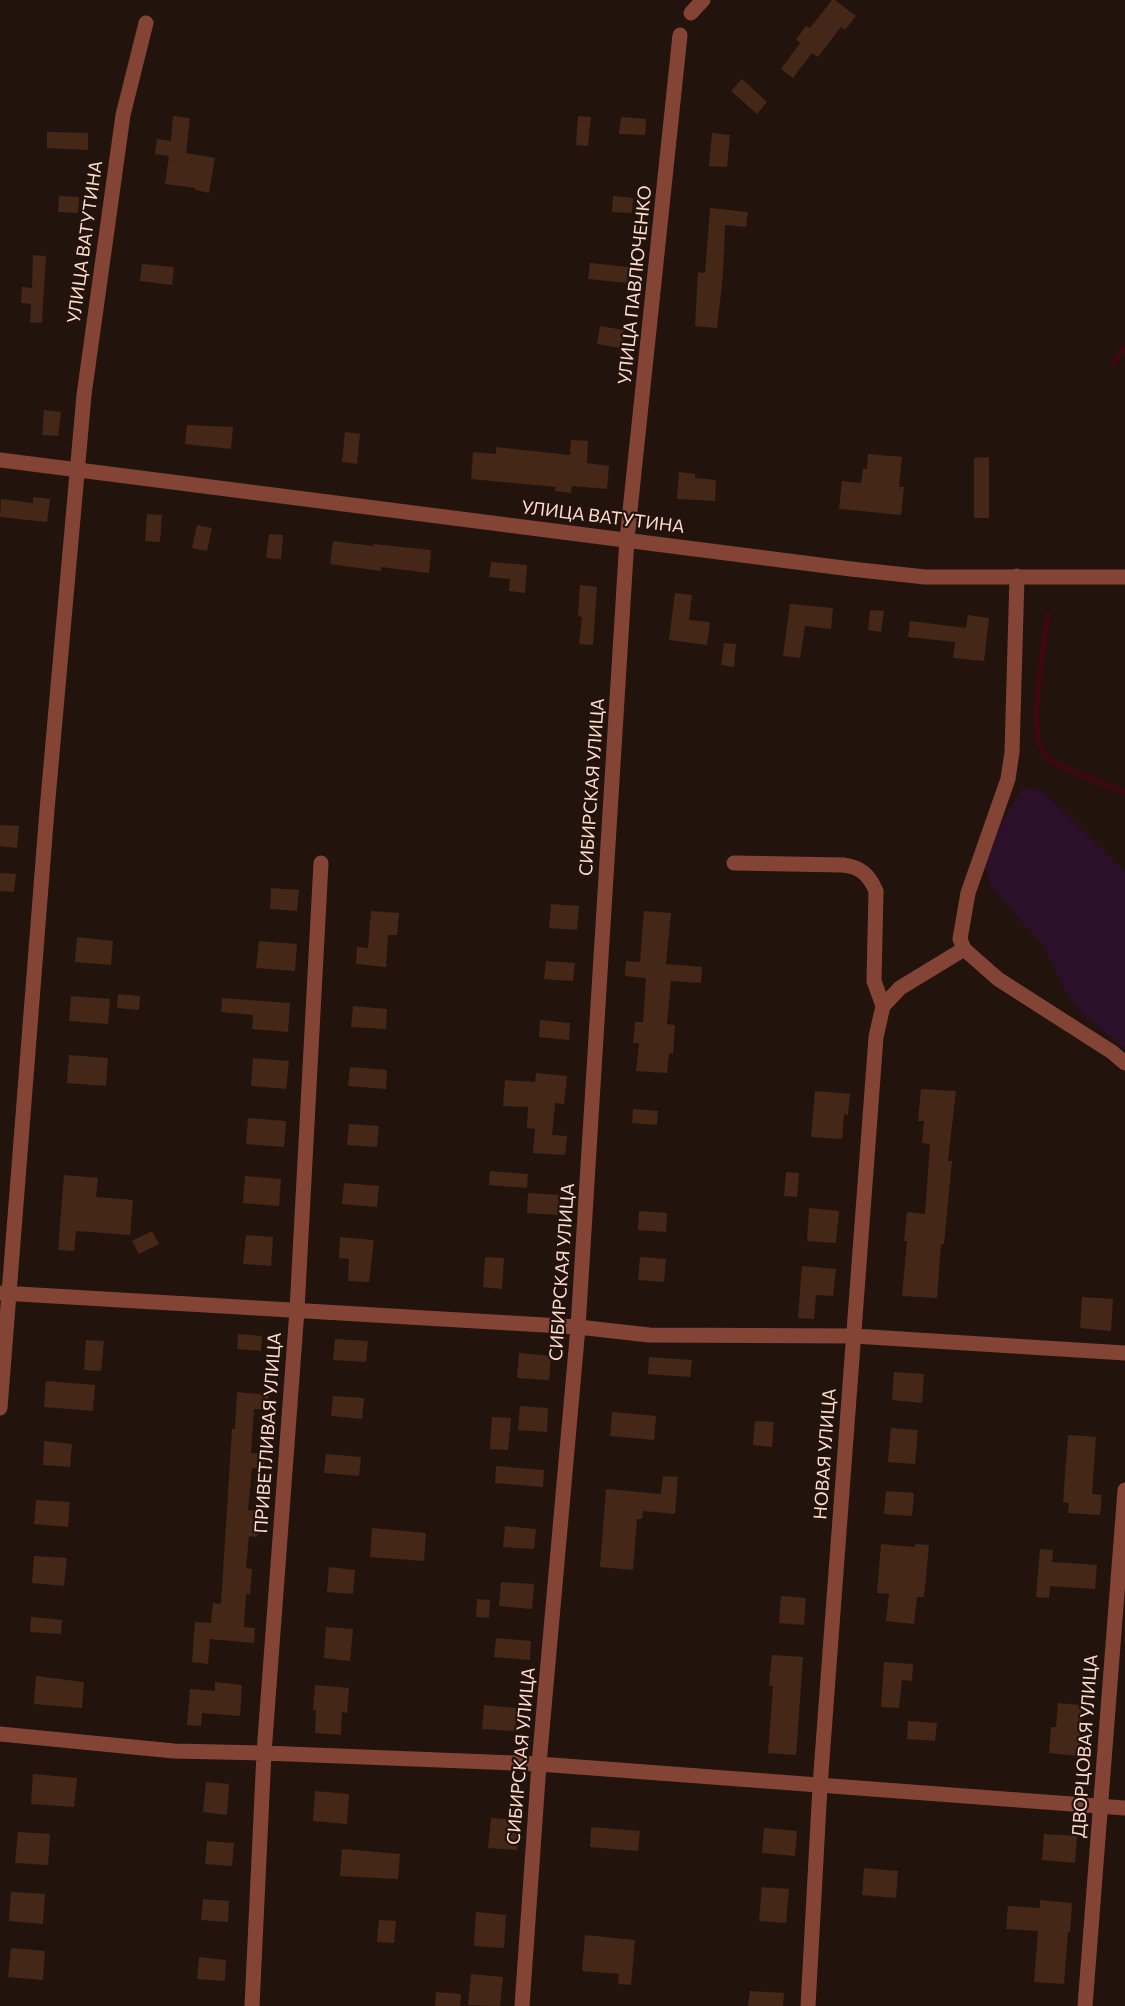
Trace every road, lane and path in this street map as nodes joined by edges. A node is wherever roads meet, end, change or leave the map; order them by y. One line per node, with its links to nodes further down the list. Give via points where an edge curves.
1 (703, 0): 2 (street)
2 (691, 13)
3 (146, 23): 6 (street, УЛИЦА ВАТУТИНА, via 123,115)
4 (680, 35): 7 (street, УЛИЦА ПАВЛЮЧЕНКО)
5 (0, 460): 6 (street, УЛИЦА ВАТУТИНА)
6 (77, 469): 7 (street, УЛИЦА ВАТУТИНА); 15 (street, УЛИЦА ВАТУТИНА)
7 (627, 539): 8 (street, УЛИЦА ВАТУТИНА, via 925,577); 17 (street, СИБИРСКАЯ УЛИЦА)
8 (1017, 576): 9 (street, УЛИЦА ВАТУТИНА); 12 (street, via 1012,752 1008,778 968,893 960,939)
9 (1125, 577)
10 (321, 863): 16 (street, ПРИВЕТЛИВАЯ УЛИЦА)
11 (734, 863): 13 (street, via 843,865 865,873 876,891 874,981)
12 (964, 949): 13 (street, via 900,988); 14 (street, via 998,979)
13 (883, 1006): 18 (street, НОВАЯ УЛИЦА, via 876,1036)
14 (1125, 1063)
15 (5, 1293): 16 (street); 20 (street, УЛИЦА ВАТУТИНА)
16 (297, 1310): 17 (street); 23 (street, ПРИВЕТЛИВАЯ УЛИЦА)
17 (578, 1327): 18 (street, via 648,1335); 24 (street, СИБИРСКАЯ УЛИЦА)
18 (854, 1336): 19 (street); 25 (street, НОВАЯ УЛИЦА)
19 (1125, 1353)
20 (0, 1408)
21 (1125, 1490): 26 (street, ДВОРЦОВАЯ УЛИЦА)
22 (0, 1734): 23 (street, via 174,1751)
23 (264, 1753): 24 (street); 28 (street, ПРИВЕТЛИВАЯ УЛИЦА)
24 (539, 1764): 25 (street); 29 (street, СИБИРСКАЯ УЛИЦА)
25 (820, 1786): 26 (street); 30 (street, НОВАЯ УЛИЦА)
26 (1100, 1806): 27 (street); 31 (street, ДВОРЦОВАЯ УЛИЦА)
27 (1125, 1808)
28 (252, 2006)
29 (522, 2006)
30 (808, 2006)
31 (1086, 2006)

